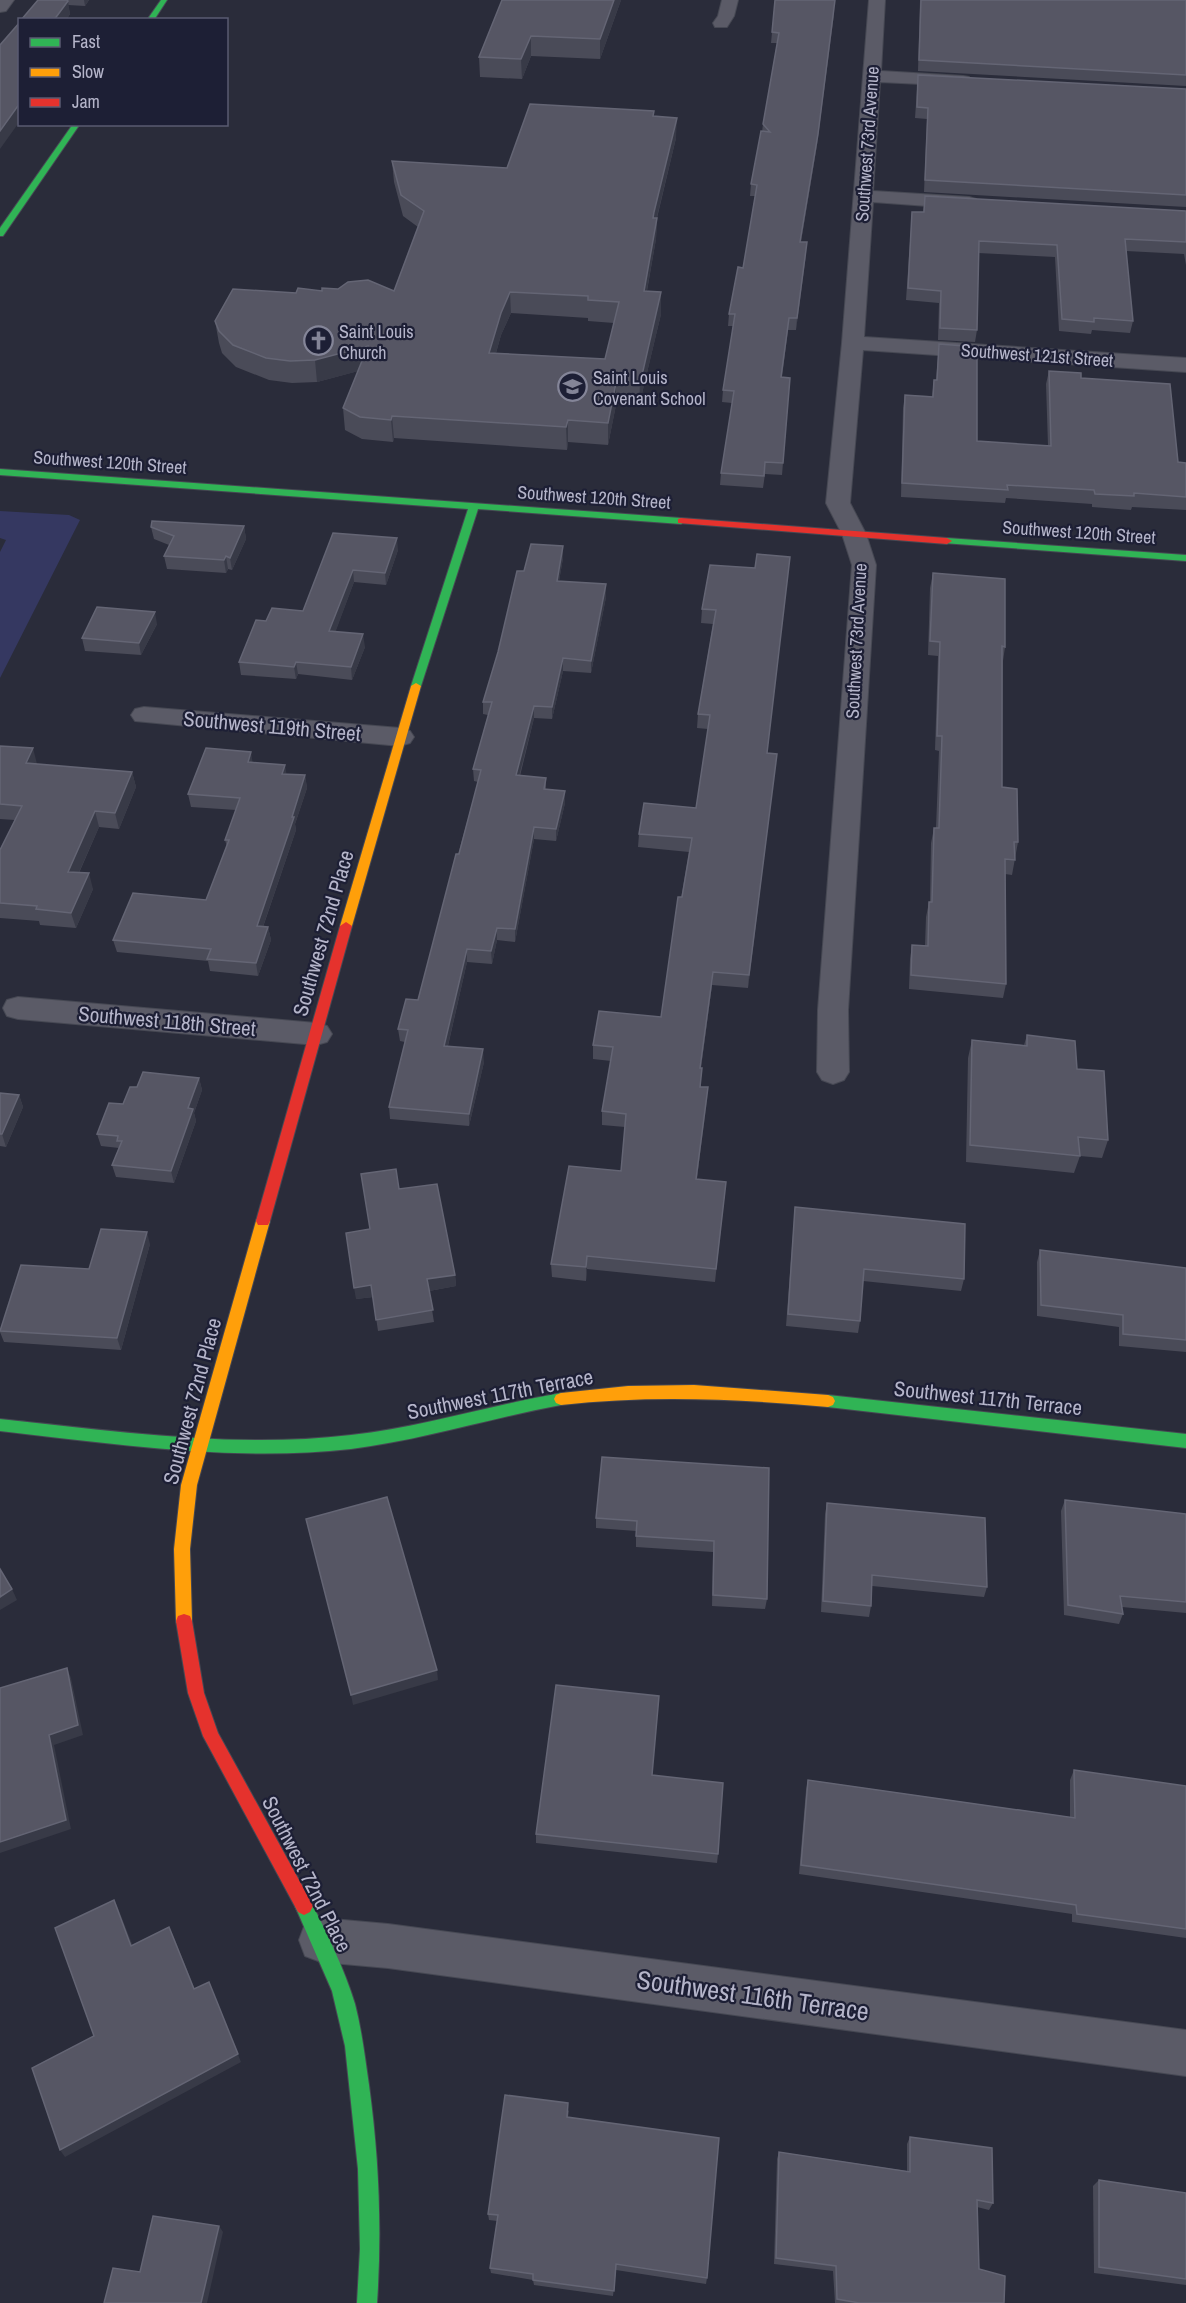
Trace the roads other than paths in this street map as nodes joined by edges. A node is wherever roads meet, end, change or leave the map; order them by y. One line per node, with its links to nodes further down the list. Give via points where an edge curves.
1 (6, 0): 5 (street)
2 (164, 0): 6 (street)
3 (730, 0): 7 (street)
4 (878, 0): 8 (street, Southwest 73rd Avenue)
5 (0, 7)
6 (151, 18)
7 (721, 23)
8 (872, 76): 9 (street); 11 (street, Southwest 73rd Avenue)
9 (984, 82)
10 (76, 126): 13 (street)
11 (863, 196): 12 (street); 14 (street, Southwest 73rd Avenue)
12 (988, 204)
13 (0, 234)
14 (853, 343): 15 (street, Southwest 121st Street); 18 (street, Southwest 73rd Avenue, via 838,503)
15 (1186, 365)
16 (0, 472): 17 (street, Southwest 120th Street)
17 (474, 506): 18 (street, Southwest 120th Street); 21 (street, Southwest 72nd Place)
18 (854, 534): 19 (street, Southwest 120th Street); 24 (street, Southwest 73rd Avenue, via 864,565)
19 (1186, 558)
20 (144, 715): 21 (street, Southwest 119th Street)
21 (400, 737): 23 (street, Southwest 72nd Place)
22 (18, 1008): 23 (street, Southwest 118th Street)
23 (316, 1034): 27 (street, Southwest 72nd Place)
24 (832, 1072)
25 (0, 1425): 27 (street, Southwest 117th Terrace)
26 (1186, 1441): 27 (street, Southwest 117th Terrace, via 769,1395 655,1392 585,1396 395,1435 316,1445)
27 (200, 1443): 28 (street, Southwest 72nd Place, via 188,1490 181,1567 189,1665 205,1721)
28 (321, 1940): 29 (street, Southwest 116th Terrace); 30 (street, Southwest 72nd Place, via 342,1995 361,2094 372,2221)
29 (1186, 2053)
30 (367, 2303)

